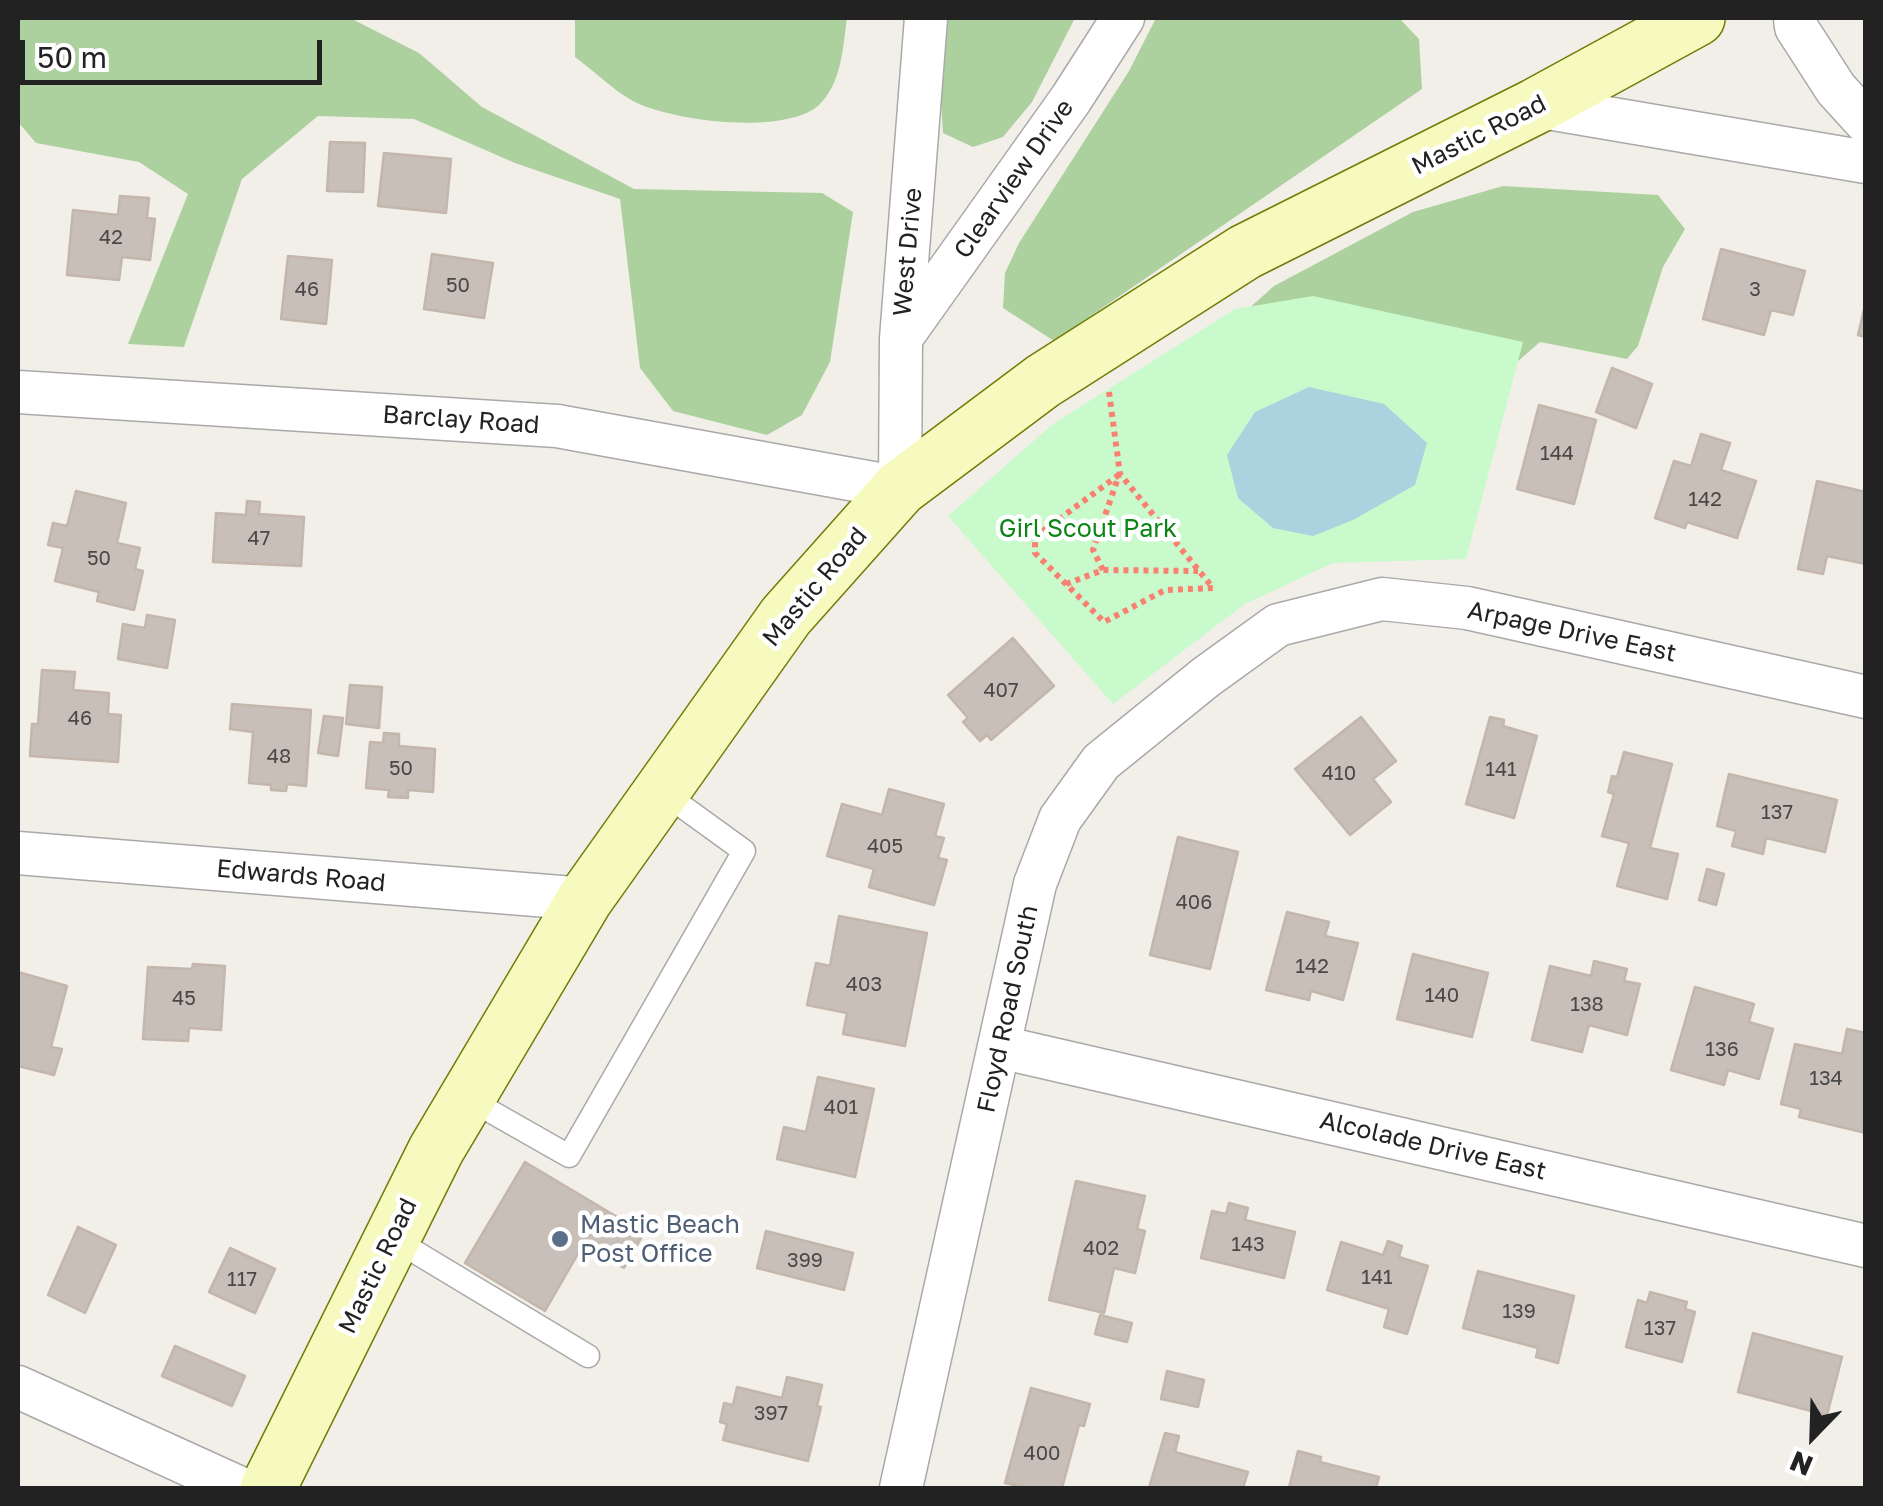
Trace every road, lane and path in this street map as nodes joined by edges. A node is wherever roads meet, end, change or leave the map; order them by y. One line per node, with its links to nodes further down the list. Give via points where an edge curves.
1 (926, 18): 8 (street, West Drive)
2 (1123, 18): 8 (street, Clearview Drive)
3 (1697, 18): 5 (main road, Mastic Road)
4 (1795, 18): 6 (street, via 1836,88)
5 (1536, 106): 7 (street); 9 (main road, Mastic Road, via 1245,252)
6 (1866, 122)
7 (1866, 162)
8 (901, 338): 12 (street, West Drive)
9 (1096, 348): 11 (path, via 1114,411); 12 (main road, Mastic Road)
10 (18, 392): 12 (street, Barclay Road, via 556,426)
11 (1120, 474): 13 (path, via 1094,550); 14 (path); 15 (path, via 1034,536 1035,553)
12 (900, 488): 18 (main road, Mastic Road, via 786,616)
13 (1103, 570): 14 (path); 15 (path)
14 (1199, 571): 15 (path, via 1213,588 1166,590 1104,622)
15 (1066, 584)
16 (1278, 625): 17 (street, Arpage Drive East, via 1382,599 1467,608); 21 (street, Floyd Road South, via 1102,762 1060,819 1035,884)
17 (1866, 697)
18 (661, 791): 20 (main road, Mastic Road); 22 (lane, via 744,851 569,1156)
19 (18, 854): 20 (street, Edwards Road)
20 (586, 899): 22 (main road, Mastic Road)
21 (1000, 1047): 24 (street, Alcolade Drive East); 29 (street, Floyd Road South)
22 (466, 1098): 23 (main road, Mastic Road)
23 (392, 1238): 25 (lane); 28 (main road, Mastic Road)
24 (1866, 1246)
25 (588, 1356)
26 (18, 1387): 27 (street)
27 (240, 1488)
28 (268, 1488)
29 (900, 1488)

